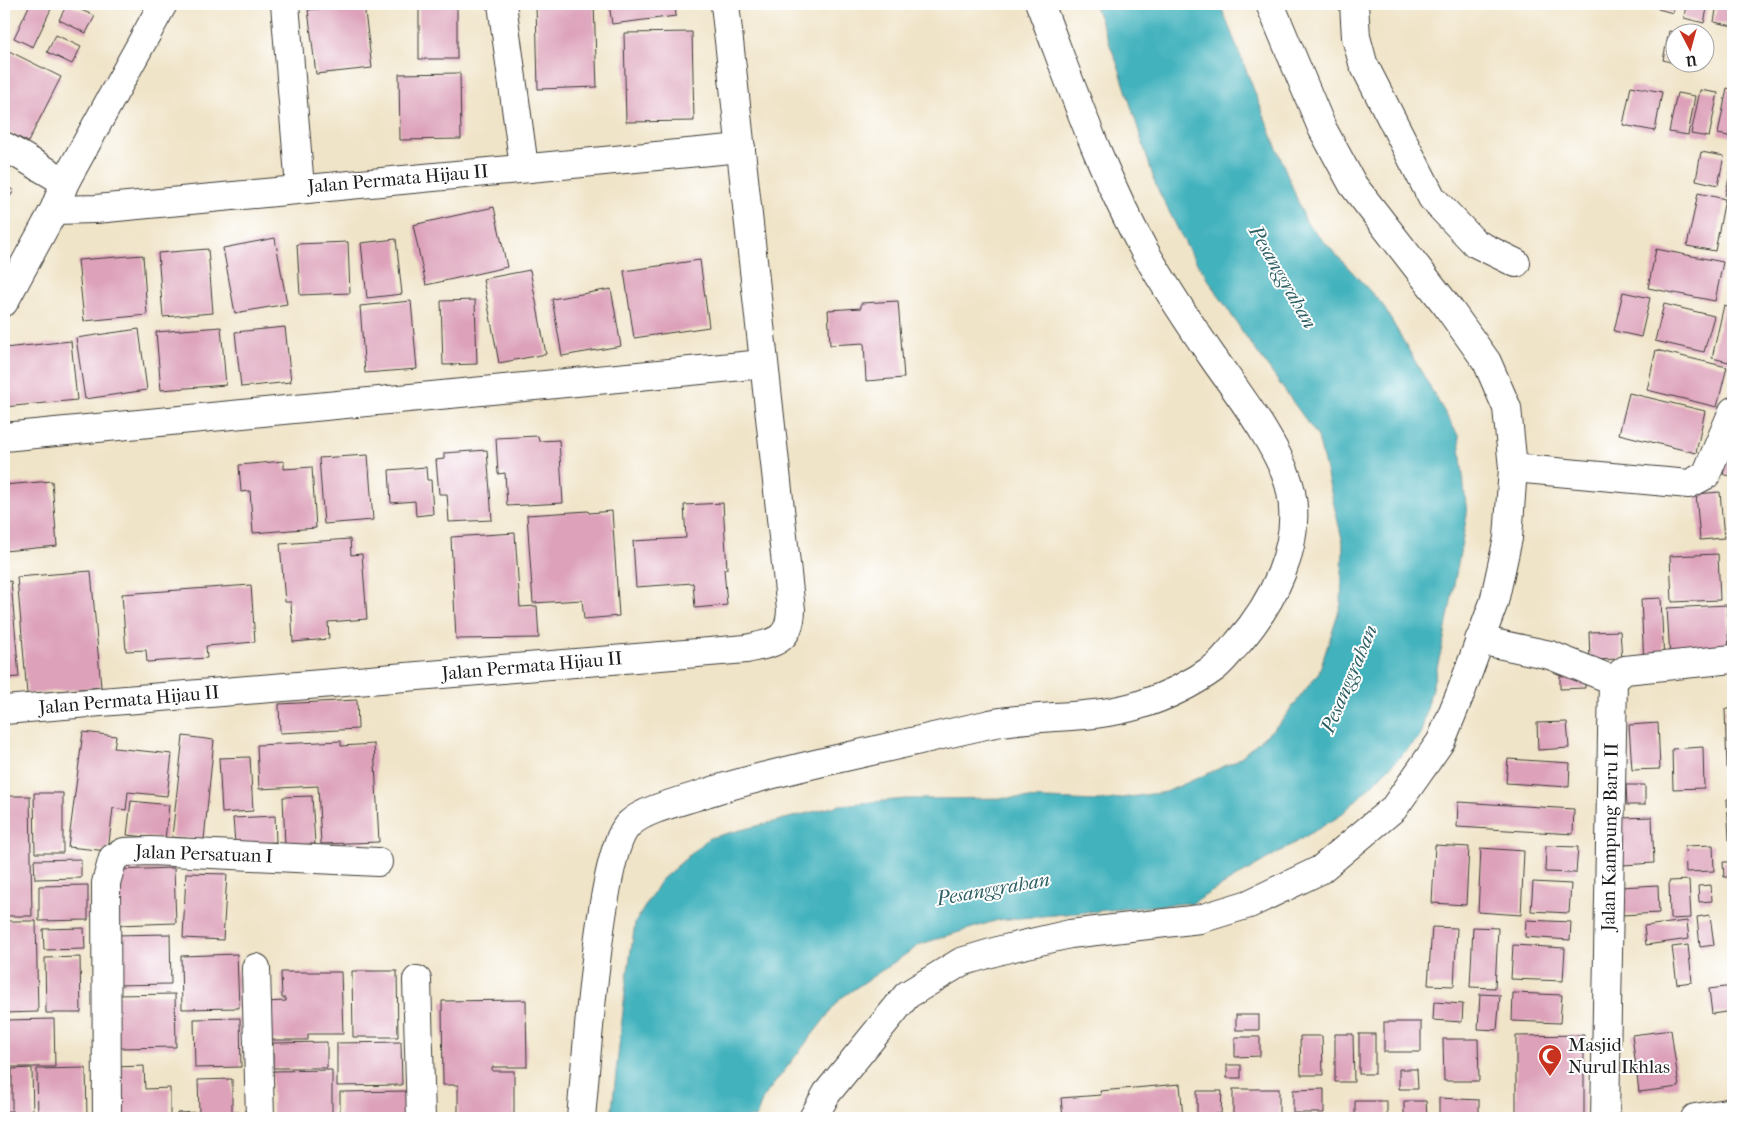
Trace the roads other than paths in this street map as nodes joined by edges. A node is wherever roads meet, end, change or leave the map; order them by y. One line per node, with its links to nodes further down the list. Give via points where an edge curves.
1 (163, 4): 11 (street)
2 (285, 4): 12 (street)
3 (502, 4): 10 (street)
4 (725, 4): 9 (street, Jalan Permata Hijau II)
5 (1040, 4): 31 (street, via 1103,168 1144,248 1190,325 1256,420 1286,474 1292,494 1292,525 1286,560 1274,592 1248,632 1218,665 1185,686 1138,705 1080,716 1001,722 907,742 737,783 643,815 628,825 618,840 607,880)
6 (1270, 4): 19 (street, via 1322,128 1352,185 1487,362 1507,408)
7 (1354, 4): 14 (street, via 1356,37 1363,63 1432,198 1475,242)
8 (4, 146): 11 (street)
9 (741, 148): 10 (street, Jalan Permata Hijau II); 16 (street, Jalan Permata Hijau II)
10 (524, 167): 12 (street, Jalan Permata Hijau II)
11 (65, 182): 13 (street)
12 (300, 188): 13 (street, Jalan Permata Hijau II, via 96,209)
13 (54, 210): 15 (street)
14 (1516, 263)
15 (4, 302)
16 (764, 364): 18 (street); 23 (street, Jalan Permata Hijau II, via 791,610 791,624 775,642 746,649)
17 (1733, 411): 19 (street, via 1706,475 1689,484)
18 (4, 437)
19 (1513, 468): 20 (street, via 1508,538 1494,602)
20 (1479, 640): 22 (street, via 1550,655); 32 (street, via 1461,692 1435,748 1394,808 1320,870 1249,904 1200,919 1070,934 961,962 907,995 827,1093)
21 (1733, 659): 22 (street, via 1625,670)
22 (1614, 680): 33 (street, Jalan Kampung Baru II)
23 (4, 710)
24 (378, 862): 28 (street, Jalan Persatuan I, via 151,851 124,852 113,858 106,883)
25 (256, 968): 29 (street)
26 (417, 980): 30 (street)
27 (1733, 1112): 34 (street)
28 (107, 1118)
29 (260, 1118)
30 (421, 1118)
31 (581, 1118)
32 (813, 1118)
33 (1605, 1118)
34 (1695, 1118)

